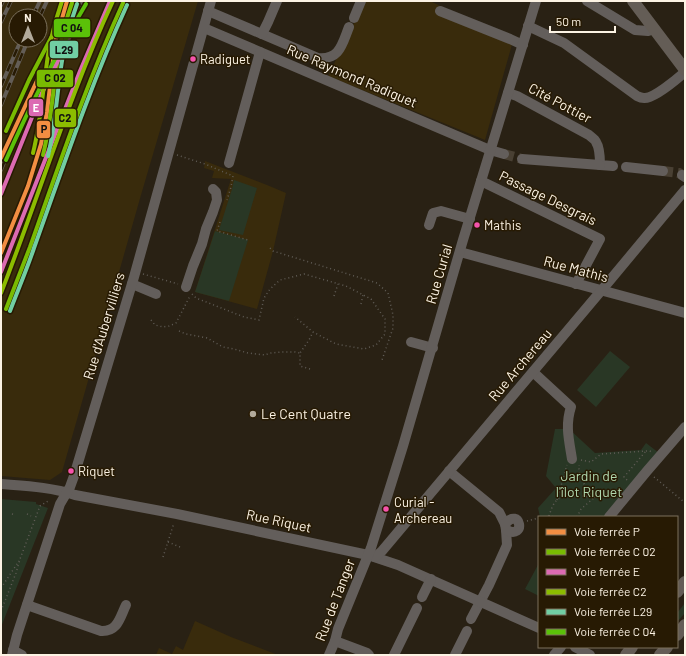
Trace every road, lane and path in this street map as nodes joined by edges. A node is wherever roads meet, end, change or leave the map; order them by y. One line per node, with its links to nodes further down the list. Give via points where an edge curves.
1 (277, 1): 11 (street)
2 (360, 1): 11 (street, via 338,53 331,57 318,58)
3 (536, 1): 8 (street, Rue Curial)
4 (587, 1): 10 (street, via 635,30)
5 (633, 1): 10 (main road)
6 (210, 6): 9 (street, Rue d'Aubervilliers); 11 (street)
7 (440, 11): 12 (street)
8 (528, 26): 12 (street, Rue Curial); 14 (street, via 564,43 637,96 644,98 658,93)
9 (204, 28): 13 (street, Rue Raymond Radiguet); 33 (street, Rue d'Aubervilliers)
10 (654, 29): 14 (main road)
11 (262, 34)
12 (522, 45): 15 (street, Rue Curial)
13 (260, 52): 16 (street, Rue Raymond Radiguet); 20 (street)
14 (685, 71)
15 (508, 93): 16 (street, Rue Curial); 22 (street, Cité Pottier, via 589,134 596,141)
16 (490, 150): 17 (street); 26 (street, Rue Curial)
17 (504, 154)
18 (177, 155): 21 (path)
19 (522, 159): 22 (street)
20 (229, 163)
21 (205, 164)
22 (600, 165): 23 (street)
23 (613, 166)
24 (626, 167): 25 (street)
25 (663, 171)
26 (481, 181): 29 (street, Rue Curial); 36 (street, Passage Desgrais, via 600,239)
27 (213, 189): 37 (street, via 217,200 193,266)
28 (685, 190): 38 (street, Rue Archereau)
29 (470, 220): 30 (street, via 441,210 433,213); 32 (street, Rue Curial)
30 (429, 225)
31 (270, 248): 51 (path, via 377,283 388,293 393,328)
32 (460, 252): 36 (street, Rue Mathis); 49 (street, Rue Curial)
33 (135, 272): 34 (street, Rue d'Aubervilliers); 37 (path)
34 (132, 284): 39 (street); 62 (street, Rue d'Aubervilliers)
35 (338, 284): 37 (path, via 304,274 280,280 264,298 259,320 244,317 196,298); 40 (path); 41 (path)
36 (576, 284): 38 (street, Rue Mathis)
37 (189, 290): 45 (path, via 176,323 163,327 155,325)
38 (601, 291): 43 (street, Rue Mathis); 53 (street, Rue Archereau)
39 (156, 294)
40 (363, 295): 42 (path); 47 (path, via 371,299 385,319 385,334 376,345 364,349 336,344)
41 (334, 296)
42 (361, 304)
43 (685, 313)
44 (296, 317): 47 (path)
45 (151, 320)
46 (179, 331): 50 (path, via 207,338 223,347 248,354)
47 (313, 332): 50 (path)
48 (411, 342): 49 (street)
49 (433, 348): 80 (street, Rue Curial, via 371,548)
50 (300, 353): 52 (path, via 300,366)
51 (382, 360)
52 (310, 369)
53 (533, 372): 57 (street, via 571,407 567,424); 58 (street, Rue Archereau)
54 (685, 427): 56 (street)
55 (646, 451): 56 (path); 57 (path, via 601,454 591,462); 61 (path, via 624,477)
56 (658, 457): 59 (street)
57 (576, 459): 64 (path, via 580,477); 65 (path, via 567,462)
58 (449, 471): 77 (street, via 499,512); 80 (street, Rue Archereau, via 382,551)
59 (647, 471): 61 (street); 66 (path)
60 (1, 484): 62 (street, Rue Riquet, via 51,488)
61 (632, 484): 64 (path); 73 (street)
62 (67, 492): 80 (street, Rue Riquet); 90 (street, Rue d'Aubervilliers, via 60,504)
63 (49, 497): 82 (path, via 48,501 40,506)
64 (595, 497): 65 (path, via 565,496); 72 (path, via 581,509)
65 (557, 500): 71 (path)
66 (684, 502)
67 (12, 514): 69 (path)
68 (27, 514): 70 (path)
69 (15, 515)
70 (31, 516)
71 (549, 516)
72 (578, 516)
73 (610, 516)
74 (538, 518): 75 (path)
75 (519, 523): 77 (street, via 512,519)
76 (174, 524): 78 (path)
77 (505, 527): 88 (street, via 507,545)
78 (168, 542): 79 (path); 81 (path)
79 (180, 547)
80 (371, 556): 83 (street, Rue Riquet); 98 (street, Rue de Tanger)
81 (163, 557)
82 (20, 559): 85 (path); 92 (path)
83 (431, 579): 87 (street); 88 (street, Rue Riquet)
84 (685, 582): 86 (main road)
85 (1, 588)
86 (678, 591)
87 (422, 597)
88 (481, 602): 93 (street); 95 (street, Rue Riquet)
89 (126, 604): 90 (street, via 115,627 107,631)
90 (27, 605): 100 (street, Rue d'Aubervilliers)
91 (417, 608): 103 (street)
92 (1, 611)
93 (471, 619)
94 (685, 625): 97 (main road)
95 (538, 628)
96 (467, 631): 104 (street)
97 (678, 634)
98 (335, 641): 101 (street, Rue de Tanger); 102 (street)
99 (577, 648): 105 (street)
100 (16, 653)
101 (330, 655)
102 (369, 655)
103 (394, 655)
104 (455, 655)
105 (590, 655)

